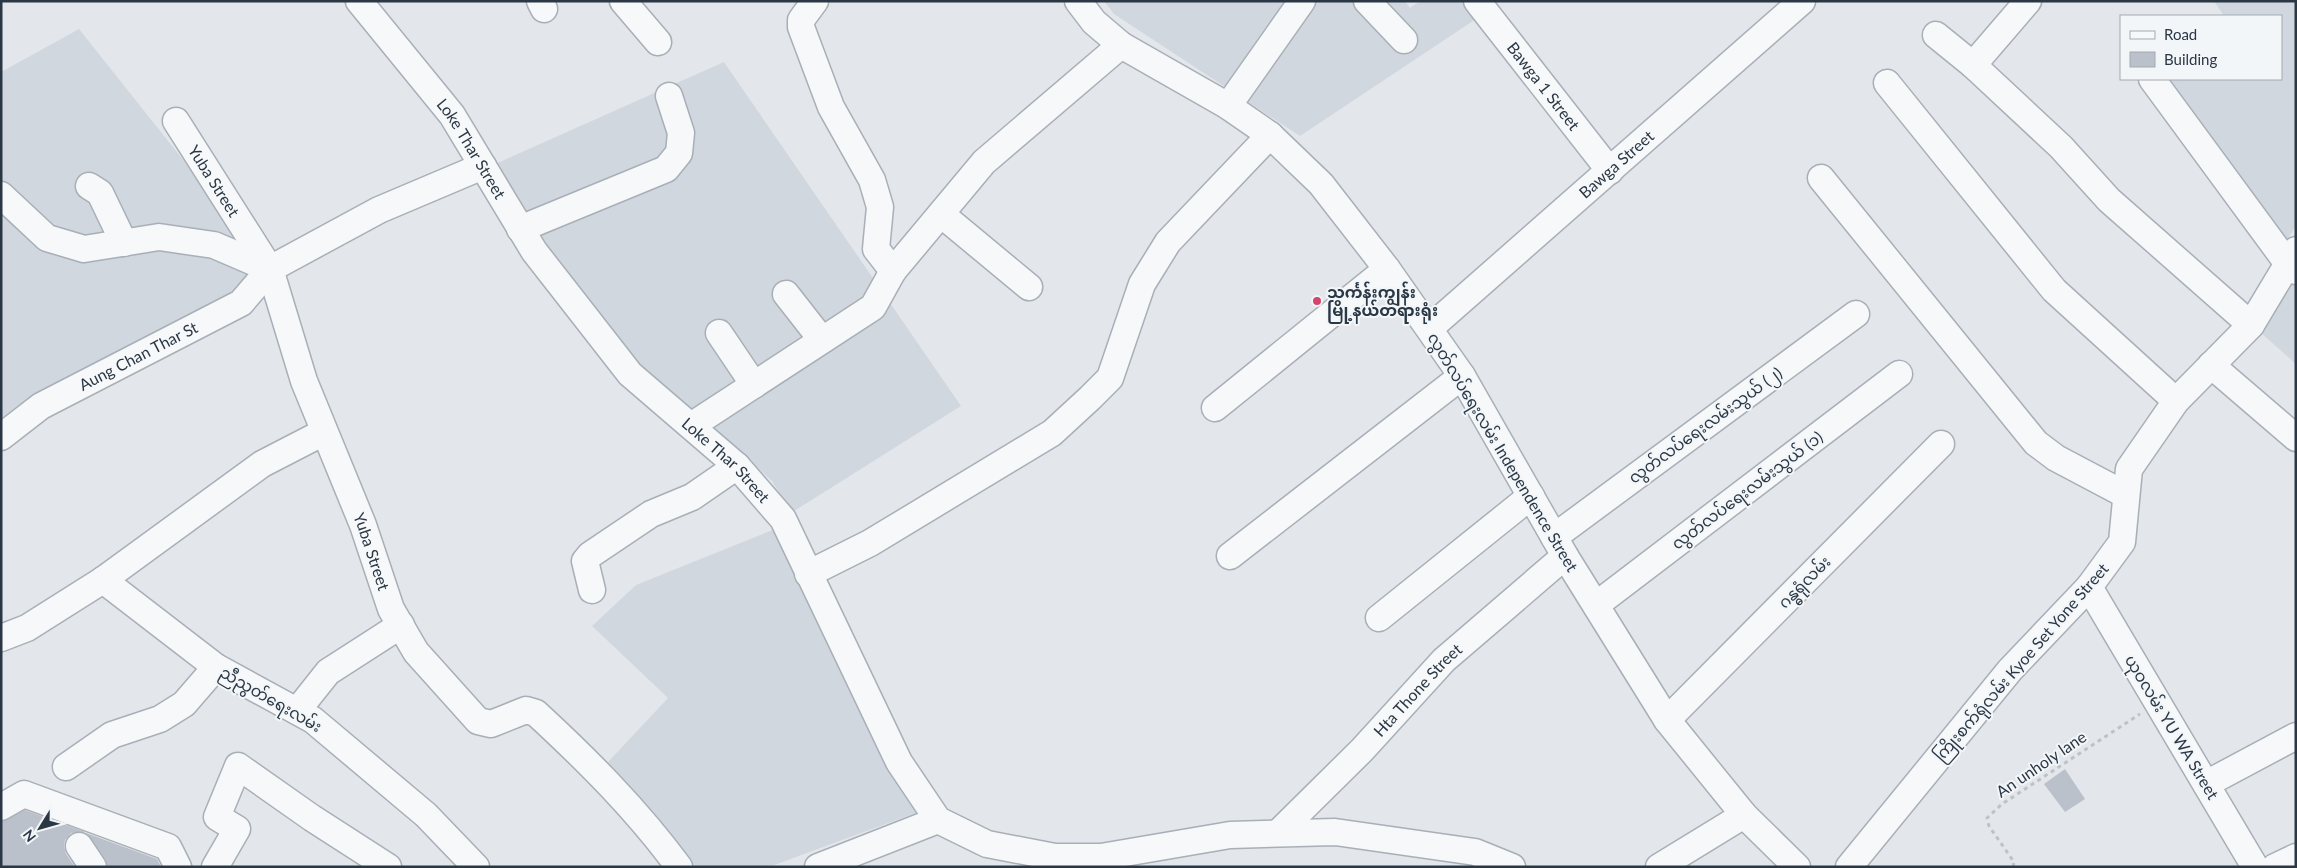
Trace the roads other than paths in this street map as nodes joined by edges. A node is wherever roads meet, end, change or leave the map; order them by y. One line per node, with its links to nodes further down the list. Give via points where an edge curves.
1 (623, 1): 13 (street)
2 (815, 1): 33 (street, via 801,20 801,27 831,107 872,180 880,207 876,250)
3 (1078, 1): 14 (street, လွတ်လပ်ရေးလမ်း Independence Street, via 1094,22)
4 (1302, 1): 19 (street)
5 (1367, 1): 12 (street)
6 (1477, 1): 23 (street, Bawga 1 Street)
7 (1802, 1): 10 (street, Bawga Street)
8 (2028, 1): 15 (street)
9 (367, 4): 22 (street, Loke Thar Street, via 452,115)
10 (1777, 10): 23 (street, Bawga Street)
11 (1936, 35): 15 (street)
12 (1404, 40)
13 (658, 42)
14 (1120, 45): 19 (street, လွတ်လပ်ရေးလမ်း Independence Street); 27 (street, via 984,162)
15 (1973, 66): 37 (street, via 2061,147 2109,200)
16 (2153, 80): 30 (street)
17 (1887, 83): 45 (street, via 2054,290)
18 (669, 96): 28 (street, via 681,133 680,153 666,168)
19 (1228, 106): 21 (street, လွတ်လပ်ရေးလမ်း Independence Street)
20 (176, 121): 31 (street, Yuba Street)
21 (1270, 135): 32 (street, လွတ်လပ်ရေးလမ်း Independence Street, via 1322,184); 57 (street, via 1168,242 1142,284 1110,378 1090,398 1052,433 870,543)
22 (483, 166): 28 (street, Loke Thar Street); 31 (street, via 379,210)
23 (1610, 171): 38 (street, Bawga Street)
24 (1821, 178): 53 (street, via 2036,443 2056,458)
25 (89, 186): 29 (street, via 100,193)
26 (1, 195): 29 (street, via 47,238 84,249)
27 (940, 214): 33 (street); 34 (street)
28 (520, 228): 47 (street, Loke Thar Street, via 534,251 630,374)
29 (124, 243): 31 (street, via 159,237 214,245)
30 (2293, 262): 37 (street, ကြိုးစက်ရုံလမ်း Kyoe Set Yone Street)
31 (270, 269): 48 (street, Yuba Street, via 304,381); 49 (street, Aung Chan Thar St, via 241,303 41,406)
32 (1387, 269): 38 (street, လွတ်လပ်ရေးလမ်း Independence Street); 46 (street)
33 (893, 271): 40 (street, via 873,307)
34 (1029, 287)
35 (786, 294): 40 (street)
36 (1856, 314): 55 (street, လွတ်လပ်ရေးလမ်းသွယ် (၂))
37 (2251, 325): 41 (street, ကြိုးစက်ရုံလမ်း Kyoe Set Yone Street)
38 (1430, 328): 43 (street, လွတ်လပ်ရေးလမ်း Independence Street)
39 (719, 333): 44 (street)
40 (822, 340): 44 (street)
41 (2211, 365): 45 (street, ကြိုးစက်ရုံလမ်း Kyoe Set Yone Street); 50 (street)
42 (1899, 374): 61 (street, လွတ်လပ်ရေးလမ်းသွယ် (၁))
43 (1462, 376): 54 (street, လွတ်လပ်ရေးလမ်း Independence Street); 56 (street)
44 (754, 385): 47 (street)
45 (2176, 401): 53 (street, ကြိုးစက်ရုံလမ်း Kyoe Set Yone Street, via 2129,469)
46 (1215, 408)
47 (691, 426): 52 (street, Loke Thar Street)
48 (324, 432): 58 (street, via 262,464); 63 (street, Yuba Street, via 363,525 391,609)
49 (1, 437)
50 (2296, 438)
51 (1941, 444): 67 (street, ဂန္ဓရုံလမ်း)
52 (737, 466): 57 (street, Loke Thar Street, via 783,519); 60 (street, via 692,497 651,514 590,555 584,561)
53 (2126, 495): 59 (street, ကြိုးစက်ရုံလမ်း Kyoe Set Yone Street, via 2122,542)
54 (1530, 496): 55 (street, လွတ်လပ်ရေးလမ်း Independence Street); 62 (street)
55 (1559, 547): 61 (street, လွတ်လပ်ရေးလမ်း Independence Street); 74 (street, Hta Thone Street, via 1444,660 1362,750)
56 (1230, 556)
57 (808, 574): 73 (street, Loke Thar Street, via 898,762)
58 (103, 580): 64 (street, via 27,628); 65 (street, ညီညွတ်ရေးလမ်း)
59 (2089, 587): 70 (street, ယုဝလမ်း YU WA Street); 86 (street, ကြိုးစက်ရုံလမ်း Kyoe Set Yone Street, via 2010,670)
60 (592, 590)
61 (1596, 605): 67 (street, လွတ်လပ်ရေးလမ်း Independence Street)
62 (1379, 618)
63 (401, 625): 66 (street, via 328,672); 81 (street, Yuba Street, via 416,652 478,720 491,724 526,710 536,713 593,766 649,826)
64 (1, 638)
65 (216, 667): 66 (street, ညီညွတ်ရေးလမ်း); 69 (street, via 184,704 160,719 112,735)
66 (297, 711): 80 (street, ညီညွတ်ရေးလမ်း, via 313,720 426,815)
67 (1667, 720): 72 (street, လွတ်လပ်ရေးလမ်း Independence Street)
68 (2296, 736): 70 (street)
69 (66, 767)
70 (2206, 784): 87 (street, ယုဝလမ်း YU WA Street)
71 (1, 807): 77 (street, via 24,794 168,847)
72 (1744, 815): 84 (street); 85 (street, လွတ်လပ်ရေးလမ်း Independence Street)
73 (938, 820): 76 (street, Loke Thar Street, via 987,844); 82 (street)
74 (1278, 833): 76 (street, Loke Thar Street, via 1230,835); 83 (street, Loke Thar Street, via 1335,832 1475,852)
75 (2296, 857): 88 (street)
76 (1100, 862)
77 (178, 867)
78 (214, 867): 79 (street, via 237,829 217,817 238,766)
79 (388, 867)
80 (476, 867)
81 (679, 867)
82 (818, 867)
83 (1512, 867)
84 (1659, 867)
85 (1797, 867)
86 (1849, 867)
87 (2254, 867)
88 (2275, 867)

